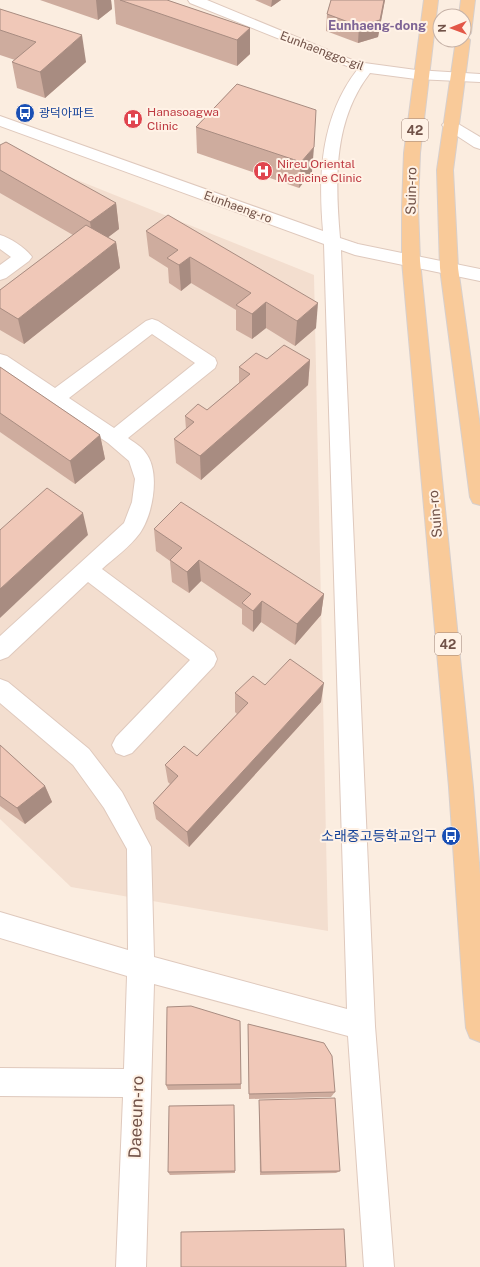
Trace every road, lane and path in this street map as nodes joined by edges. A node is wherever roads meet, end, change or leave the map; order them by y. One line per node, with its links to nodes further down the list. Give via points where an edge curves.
1 (195, 0): 4 (street, Eunhaenggo-gil, via 339,60)
2 (431, 0): 5 (main road, Suin-ro / 42)
3 (462, 48): 6 (main road, 42)
4 (366, 68): 5 (street, Eunhaenggo-gil); 12 (street, via 349,90 334,132 328,206)
5 (421, 75): 6 (street, Eunhaenggo-gil); 13 (main road, Suin-ro / 42, via 412,153)
6 (458, 78): 7 (street, Eunhaenggo-gil); 9 (main road, 42)
7 (480, 78)
8 (0, 121): 12 (street, Eunhaeng-ro)
9 (450, 125): 10 (street); 14 (main road, 42, via 445,170)
10 (480, 144)
11 (0, 241): 15 (street, via 23,257)
12 (332, 241): 13 (street, Eunhaeng-ro, via 372,254); 27 (street)
13 (411, 261): 14 (street, Eunhaeng-ro); 28 (main road, Suin-ro / 42, via 461,780)
14 (449, 268): 16 (street, Eunhaeng-ro); 20 (main road, 42)
15 (0, 274)
16 (480, 275)
17 (0, 361): 18 (street)
18 (55, 398): 19 (street); 19 (street, via 152,325 208,363)
19 (115, 438): 21 (street, via 138,457 145,479 142,502 132,528)
20 (480, 498)
21 (87, 570): 22 (street); 24 (street, via 206,659)
22 (0, 650)
23 (0, 689): 26 (street, Daeeun-ro, via 81,757 113,800 139,847)
24 (124, 745)
25 (0, 925): 26 (street)
26 (141, 967): 27 (street); 30 (street, Daeeun-ro)
27 (361, 1026): 32 (street)
28 (480, 1028)
29 (0, 1082): 30 (street)
30 (137, 1083): 31 (street, Daeeun-ro)
31 (125, 1266)
32 (379, 1267)

